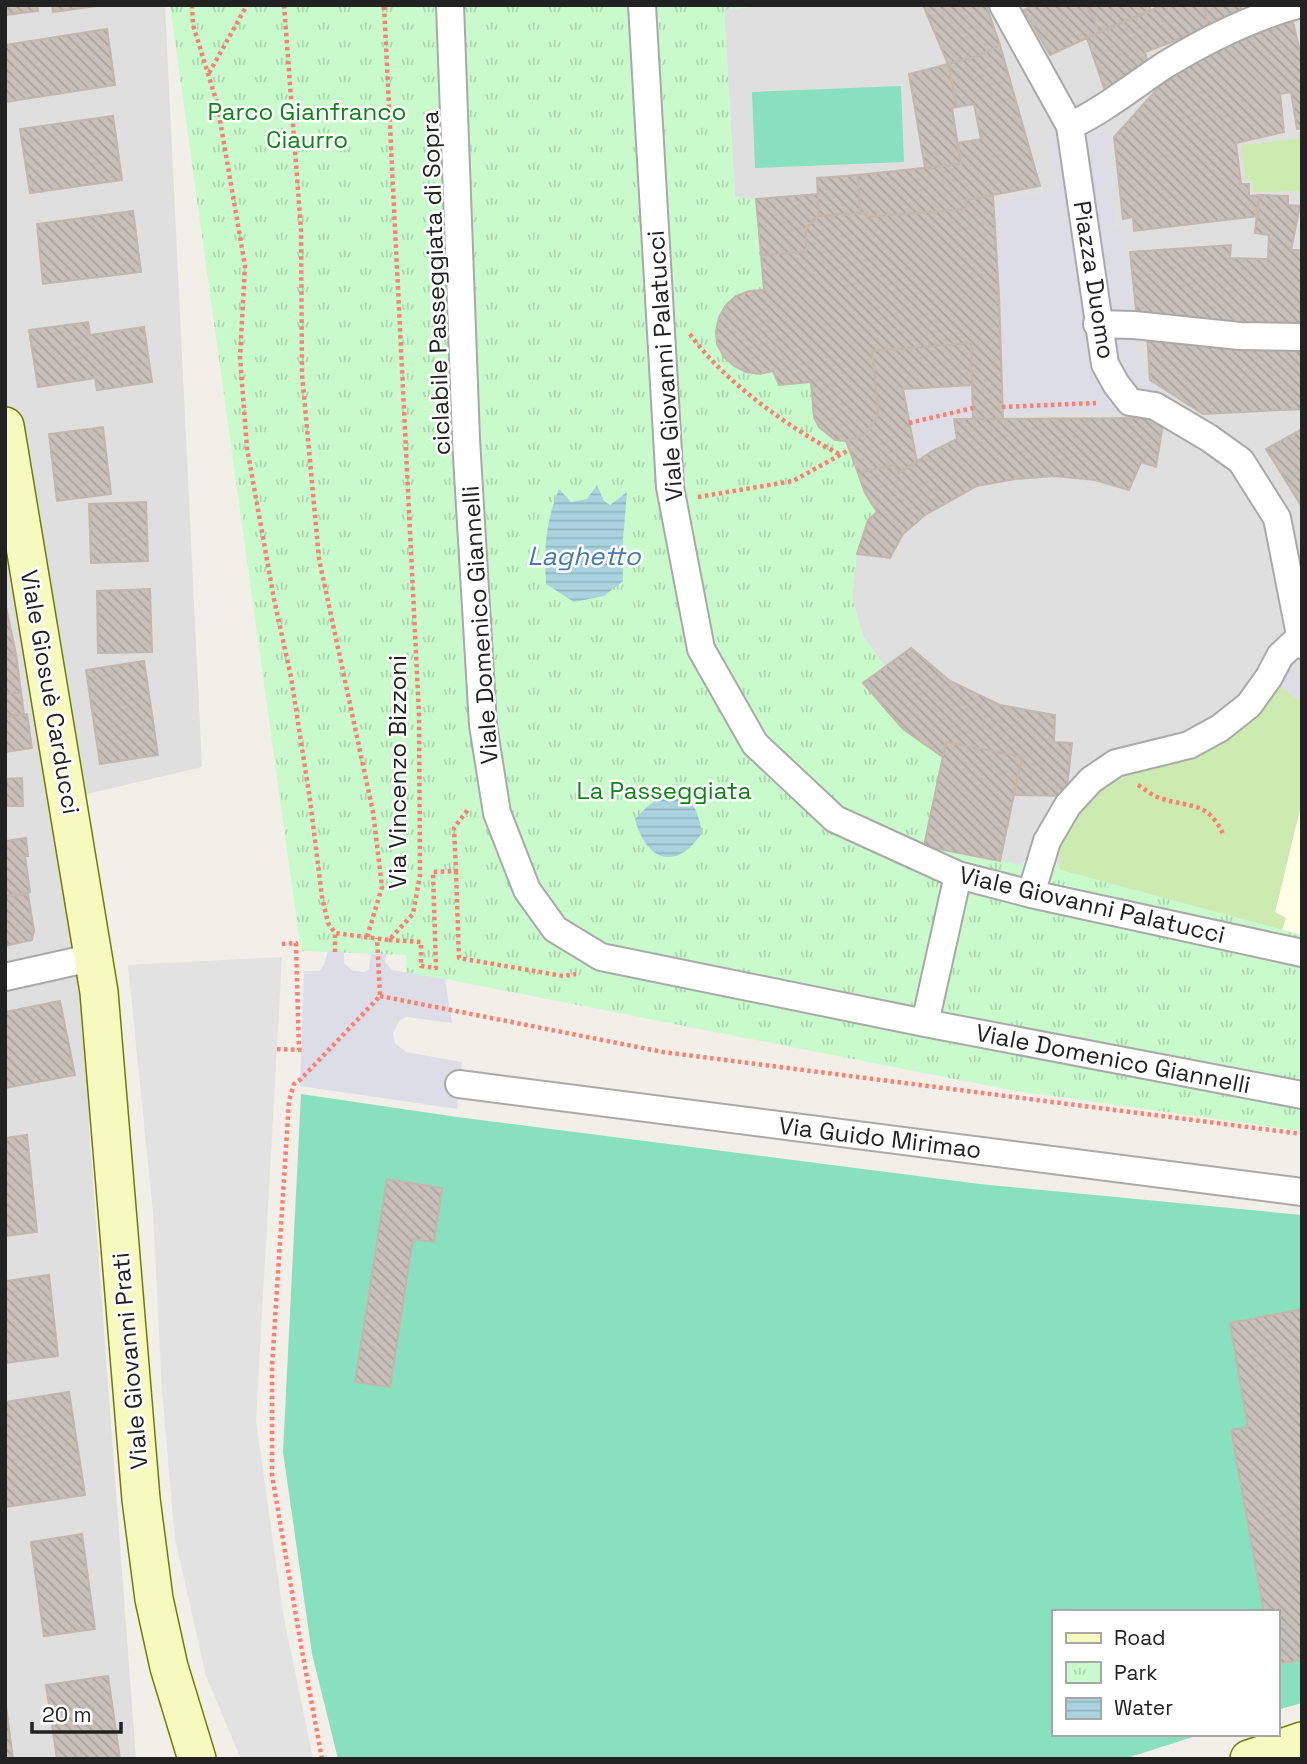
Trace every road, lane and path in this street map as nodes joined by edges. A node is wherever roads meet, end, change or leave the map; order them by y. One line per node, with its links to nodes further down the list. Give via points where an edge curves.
1 (192, 5): 9 (path, via 193,25)
2 (247, 5): 9 (path)
3 (284, 5): 30 (path, via 301,230 302,374 319,559 373,812 382,887)
4 (384, 5): 32 (path, Via Vincenzo Bizzoni, via 419,714 420,875 412,914)
5 (450, 5): 24 (street, Viale Domenico Giannelli, via 467,453 483,725)
6 (642, 5): 21 (street, Viale Giovanni Palatucci)
7 (1003, 5): 10 (street)
8 (1297, 5): 10 (street, via 1228,30)
9 (208, 74): 29 (path, via 245,267 240,357 247,448 291,677 322,897)
10 (1070, 127): 11 (street, Piazza Duomo)
11 (1097, 324): 13 (street); 14 (street, Piazza Duomo, via 1105,364 1116,384)
12 (688, 331): 20 (path, via 738,385 802,434)
13 (1302, 337)
14 (1142, 404): 15 (path); 22 (street, via 1209,438 1241,461 1259,486 1277,518)
15 (1002, 407)
16 (973, 408): 17 (path)
17 (909, 423)
18 (5, 426): 36 (street, Viale Giosuè Carducci)
19 (849, 450): 20 (path)
20 (839, 454): 21 (path, via 793,481)
21 (673, 501): 27 (street, Viale Giovanni Palatucci, via 701,649 755,744 835,819)
22 (1300, 628): 23 (street, via 1249,705 1220,727 1189,745)
23 (1116, 763): 25 (path, via 1121,774 1159,799 1200,808 1216,819); 28 (street, via 1091,780 1068,805 1047,841)
24 (493, 788): 26 (path, via 473,803 454,828); 37 (street, Viale Domenico Giannelli, via 497,813 527,890 555,929)
25 (1223, 834)
26 (456, 871): 32 (path, via 433,872 436,968 421,966 421,942); 37 (path, via 459,958 563,976 582,973)
27 (958, 875): 28 (street, Viale Giovanni Palatucci); 40 (street)
28 (1031, 894): 35 (street, Viale Giovanni Palatucci)
29 (335, 933): 30 (path); 34 (path)
30 (367, 937): 31 (path)
31 (377, 938): 32 (path); 39 (path)
32 (389, 940)
33 (282, 944): 41 (path, via 296,943 300,1050)
34 (335, 952)
35 (1302, 953)
36 (94, 957): 38 (street); 47 (street, Viale Giovanni Prati, via 141,1499 157,1613)
37 (601, 957): 40 (street, Viale Domenico Giannelli)
38 (5, 977)
39 (380, 996): 44 (path, via 663,1052); 48 (path, via 294,1084 289,1101 272,1367 272,1475)
40 (925, 1023): 43 (street, Viale Domenico Giannelli)
41 (277, 1049)
42 (459, 1084): 45 (street, Via Guido Mirimao)
43 (1302, 1096)
44 (1302, 1134)
45 (1302, 1192)
46 (1302, 1741): 49 (street)
47 (196, 1757)
48 (323, 1759)
49 (1249, 1759)

